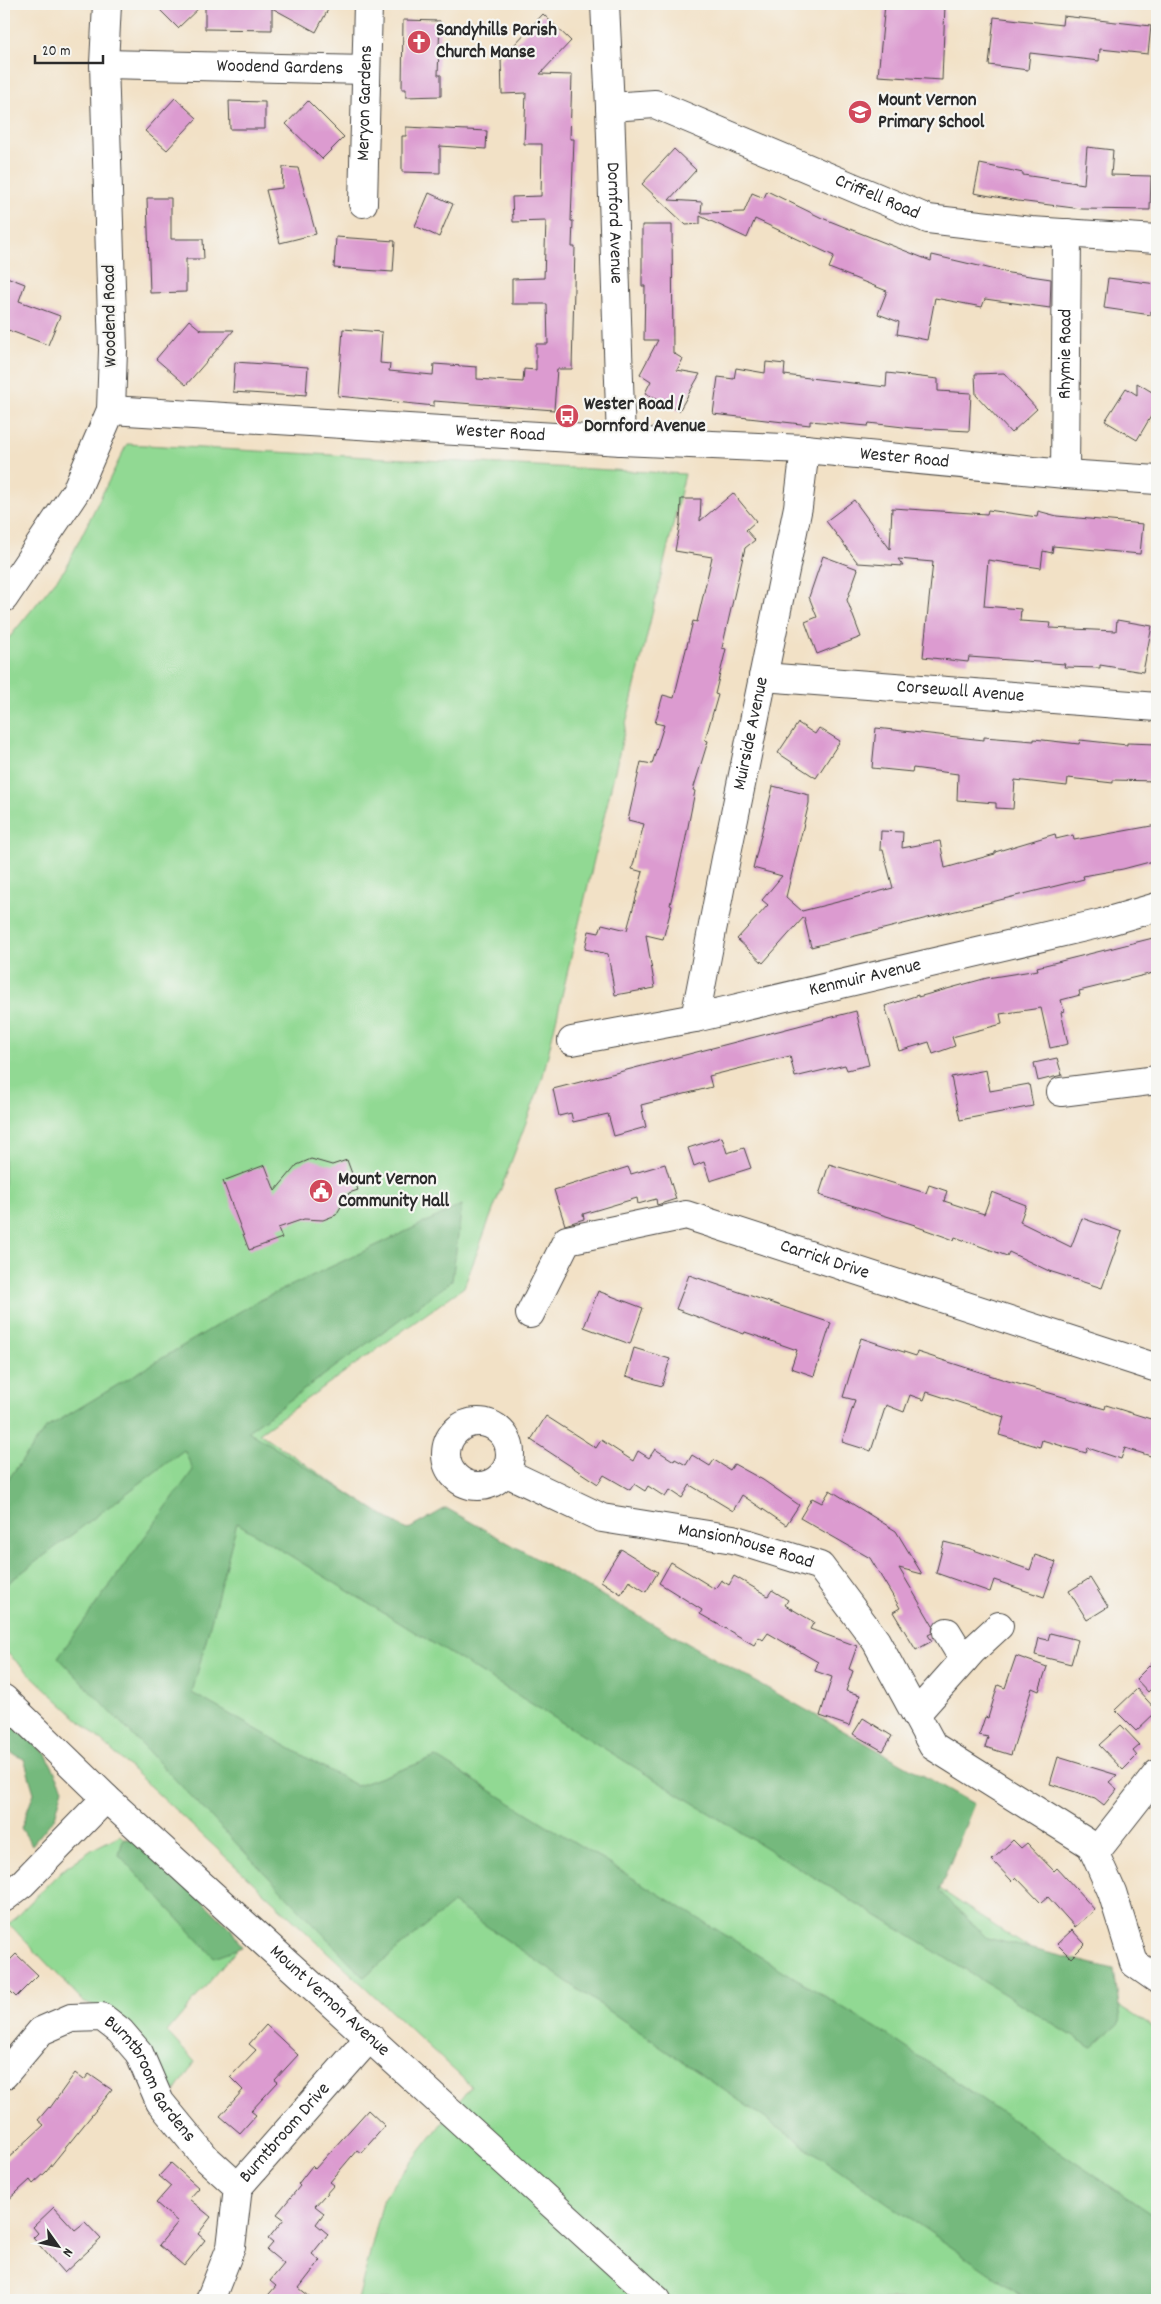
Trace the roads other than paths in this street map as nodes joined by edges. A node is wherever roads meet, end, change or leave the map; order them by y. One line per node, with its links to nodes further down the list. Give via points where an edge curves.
1 (107, 4): 4 (street, Woodend Road)
2 (368, 4): 5 (street, Meryon Gardens)
3 (605, 4): 6 (street, Dornford Avenue)
4 (104, 64): 5 (street, Woodend Gardens); 10 (street, Woodend Road)
5 (366, 70): 7 (street, Meryon Gardens)
6 (610, 107): 8 (street, Criffell Road, via 655,104 928,219); 11 (street, Dornford Avenue)
7 (363, 202)
8 (1067, 233): 9 (street, Criffell Road); 13 (street, Rhymie Road)
9 (1157, 239)
10 (111, 410): 11 (street, Wester Road); 15 (street, Woodend Road, via 76,490)
11 (621, 441): 12 (street, Wester Road)
12 (805, 449): 13 (street, Wester Road); 16 (street, Muirside Avenue, via 798,507)
13 (1065, 474): 14 (street, Wester Road)
14 (1157, 480)
15 (4, 598)
16 (763, 677): 17 (street, Corsewall Avenue); 19 (street, Muirside Avenue)
17 (1157, 707)
18 (1157, 907): 19 (street, Kenmuir Avenue, via 1102,923)
19 (695, 1018): 20 (street, Kenmuir Avenue)
20 (572, 1041)
21 (1157, 1080): 22 (street)
22 (1061, 1092)
23 (530, 1314): 24 (street, Carrick Drive, via 567,1240 686,1215)
24 (1157, 1368)
25 (505, 1472): 30 (street, Mansionhouse Road, via 602,1518 733,1539 820,1566 876,1641)
26 (999, 1626): 28 (street)
27 (948, 1632): 28 (street)
28 (964, 1660): 30 (street)
29 (4, 1699): 32 (street, Mount Vernon Avenue)
30 (916, 1714): 33 (street, Mansionhouse Road, via 933,1746 1091,1844)
31 (1157, 1774): 33 (street)
32 (106, 1798): 34 (street, via 22,1884); 36 (street, Mount Vernon Avenue)
33 (1095, 1853): 35 (street, Mansionhouse Road, via 1112,1892 1134,1963)
34 (4, 1898)
35 (1157, 1979)
36 (370, 2037): 38 (street, Burntbroom Drive); 40 (street, Mount Vernon Avenue)
37 (4, 2075): 38 (street, Burntbroom Gardens, via 41,2031 71,2018 102,2017 120,2031 139,2053 160,2102 206,2158)
38 (238, 2187): 39 (street, Burntbroom Drive, via 231,2247)
39 (210, 2300)
40 (657, 2300)

